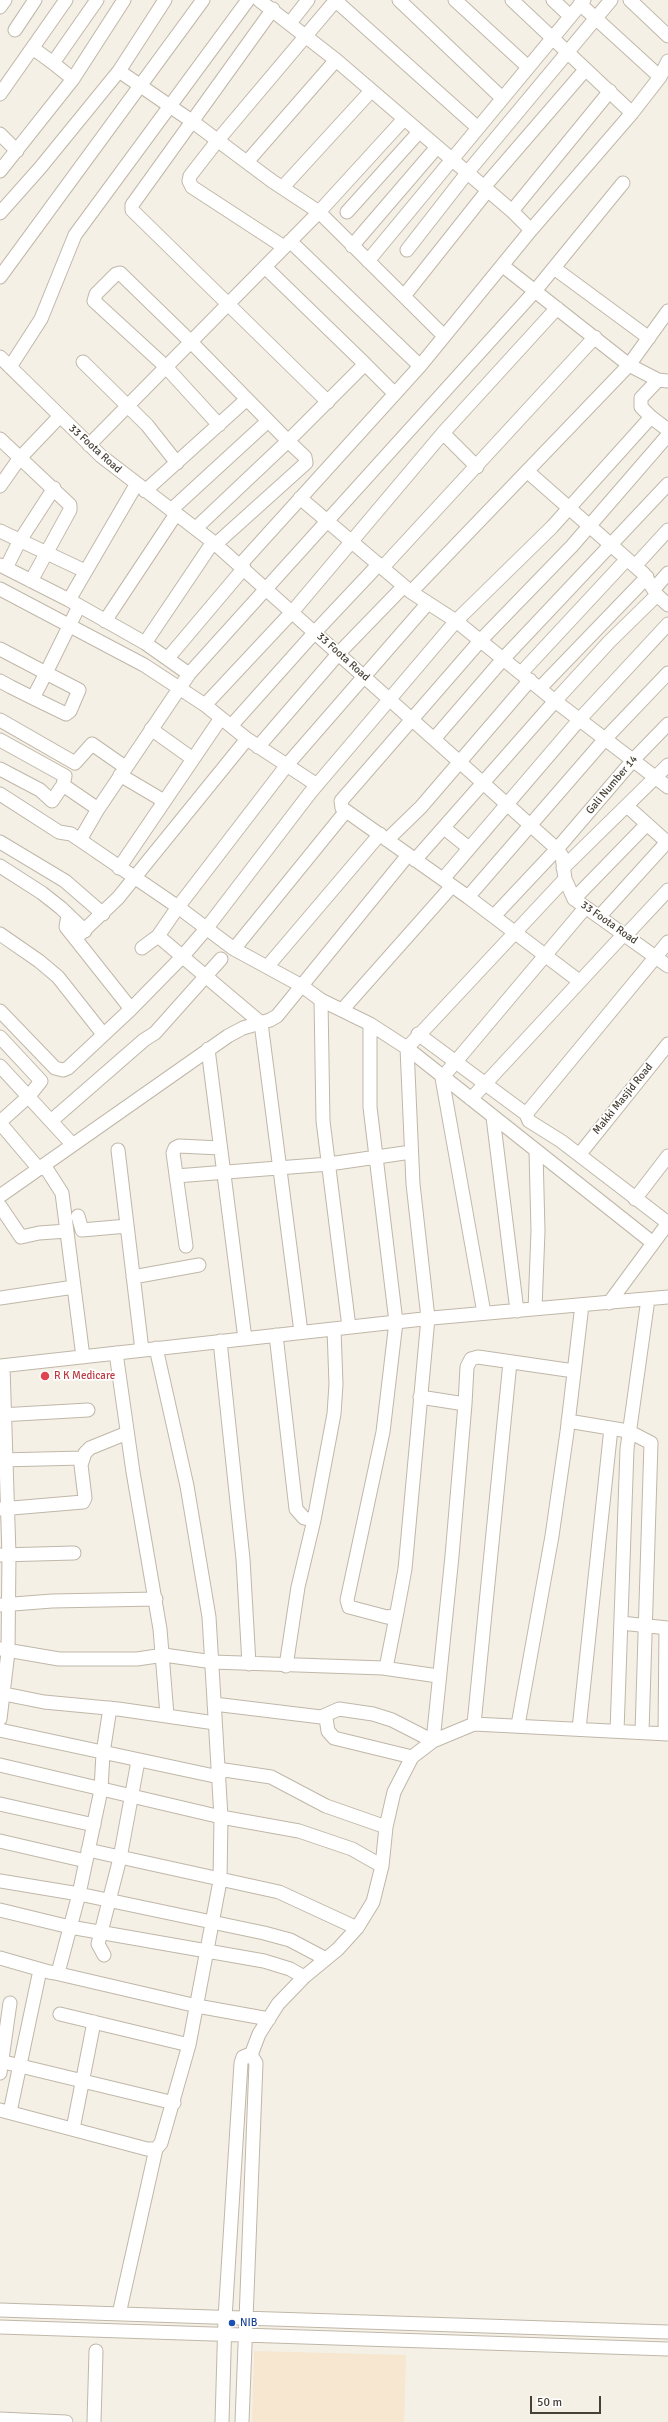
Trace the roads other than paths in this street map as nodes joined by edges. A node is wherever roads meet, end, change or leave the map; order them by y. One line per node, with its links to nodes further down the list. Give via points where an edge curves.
1 (5, 0): 19 (street)
2 (35, 0): 24 (street)
3 (66, 0): 28 (street)
4 (97, 0): 32 (street)
5 (124, 0): 37 (street)
6 (203, 0): 38 (street)
7 (248, 0): 43 (street)
8 (259, 0): 20 (street)
9 (308, 0): 23 (street)
10 (336, 0): 25 (street); 47 (street)
11 (399, 0): 42 (street)
12 (454, 0): 33 (street)
13 (512, 0): 27 (street)
14 (553, 0): 21 (street)
15 (611, 0): 22 (street)
16 (630, 0): 26 (street)
17 (160, 2): 35 (street)
18 (582, 2): 21 (street); 22 (street)
19 (0, 7)
20 (274, 9): 23 (street); 46 (street)
21 (570, 16): 27 (street)
22 (596, 18): 29 (street); 36 (street)
23 (290, 23): 25 (street)
24 (15, 30)
25 (306, 35): 30 (street); 50 (street)
26 (668, 36)
27 (552, 37): 29 (street); 33 (street)
28 (34, 49): 32 (street); 41 (street)
29 (566, 51): 34 (street); 56 (street)
30 (336, 60): 40 (street); 54 (street)
31 (668, 60): 36 (street)
32 (53, 63): 37 (street)
33 (528, 67): 42 (street)
34 (585, 70): 39 (street); 59 (street)
35 (119, 71): 38 (street); 63 (street)
36 (660, 77): 44 (street)
37 (73, 79): 52 (street)
38 (141, 87): 43 (street); 72 (street)
39 (610, 91): 44 (street); 60 (street)
40 (370, 92): 45 (street); 58 (street)
41 (0, 94)
42 (502, 98): 47 (street)
43 (170, 106): 46 (street); 87 (street, via 75,235 42,319)
44 (632, 113): 64 (street)
45 (404, 119): 48 (street); 61 (street)
46 (194, 122): 50 (street); 75 (street, via 132,205 132,210)
47 (478, 128): 53 (street)
48 (419, 132): 51 (street); 62 (street)
49 (0, 134): 52 (street)
50 (218, 140): 54 (street); 65 (street, via 190,176 192,186)
51 (436, 147): 53 (street); 66 (street)
52 (18, 151): 55 (street)
53 (451, 160): 56 (street); 68 (street)
54 (247, 162): 58 (street)
55 (0, 171)
56 (467, 173): 59 (street); 67 (street)
57 (623, 183): 71 (street)
58 (283, 188): 61 (street)
59 (486, 188): 60 (street); 74 (street)
60 (512, 210): 64 (street)
61 (319, 212): 65 (street); 66 (street)
62 (348, 212)
63 (0, 213)
64 (531, 230): 69 (street)
65 (287, 244): 70 (street); 86 (street)
66 (352, 246): 68 (street)
67 (408, 250)
68 (368, 261): 74 (street)
69 (503, 266): 73 (street); 78 (street)
70 (265, 267): 75 (street); 84 (street)
71 (554, 268): 73 (street); 80 (street)
72 (0, 277)
73 (535, 291): 76 (street); 115 (street)
74 (404, 296): 78 (street)
75 (228, 304): 81 (street); 92 (street)
76 (557, 308): 79 (street); 99 (street)
77 (668, 311): 80 (street)
78 (444, 336): 86 (street)
79 (595, 337): 85 (street); 106 (street)
80 (649, 338): 85 (street)
81 (191, 342): 88 (street); 88 (street, via 120,273 96,294 94,301); 91 (street)
82 (0, 357): 87 (street, 33 Foota Road)
83 (83, 362): 93 (street)
84 (365, 364): 90 (street); 92 (street)
85 (629, 365): 89 (street); 107 (street)
86 (420, 366): 90 (street)
87 (10, 367): 94 (street, 33 Foota Road)
88 (166, 367): 93 (street); 97 (street)
89 (663, 380): 95 (street, via 641,398 642,407)
90 (394, 393): 112 (street)
91 (247, 399): 96 (street); 97 (street)
92 (328, 402): 102 (street)
93 (127, 406): 103 (street); 105 (street)
94 (60, 416): 103 (street, 33 Foota Road); 104 (street)
95 (650, 417): 98 (street); 113 (street)
96 (268, 421): 102 (street); 114 (street)
97 (219, 425): 105 (street)
98 (668, 430)
99 (443, 433): 106 (street); 120 (street)
100 (668, 435): 116 (street)
101 (0, 439): 104 (street)
102 (288, 441): 117 (street); 122 (street, via 306,457 306,463)
103 (89, 445): 111 (street, 33 Foota Road)
104 (19, 459): 109 (street); 110 (street)
105 (177, 462): 111 (street)
106 (477, 467): 126 (street)
107 (527, 471): 113 (street); 135 (street)
108 (668, 484): 123 (street)
109 (0, 486)
110 (54, 488): 121 (street); 124 (street, via 66,500 70,510)
111 (141, 488): 114 (street, 33 Foota Road); 129 (street)
112 (300, 498): 115 (street); 128 (street)
113 (568, 508): 116 (street); 142 (street)
114 (173, 512): 117 (street, 33 Foota Road); 141 (street)
115 (326, 521): 120 (street); 133 (street)
116 (589, 526): 123 (street); 146 (street)
117 (196, 528): 122 (street, 33 Foota Road)
118 (668, 530): 125 (street)
119 (0, 531): 121 (street)
120 (351, 541): 126 (street); 140 (street)
121 (19, 542): 124 (street); 127 (street)
122 (215, 543): 128 (street, 33 Foota Road); 147 (street)
123 (610, 544): 125 (street); 151 (street)
124 (46, 553): 129 (street); 132 (street)
125 (631, 563): 131 (street); 156 (street)
126 (381, 566): 135 (street); 145 (street)
127 (3, 567): 132 (street)
128 (242, 567): 133 (street, 33 Foota Road); 150 (street)
129 (85, 571): 137 (street)
130 (668, 573): 136 (street)
131 (647, 577): 136 (street); 156 (street)
132 (31, 581): 137 (street)
133 (267, 588): 140 (street, 33 Foota Road); 154 (street)
134 (0, 589): 144 (street)
135 (408, 589): 138 (street); 149 (street)
136 (656, 592): 139 (street); 161 (street)
137 (74, 603): 141 (street); 144 (street)
138 (428, 603): 142 (street); 155 (street)
139 (668, 605)
140 (293, 611): 145 (street, 33 Foota Road); 162 (street)
141 (106, 621): 147 (street)
142 (456, 621): 146 (street); 160 (street)
143 (668, 624): 166 (street)
144 (70, 625): 152 (street); 158 (street, via 117,649)
145 (315, 632): 149 (street, 33 Foota Road); 168 (street)
146 (480, 641): 151 (street); 164 (street)
147 (145, 643): 150 (street)
148 (0, 649): 152 (street)
149 (339, 653): 155 (street, 33 Foota Road); 174 (street)
150 (168, 658): 154 (street)
151 (503, 659): 156 (street); 171 (street)
152 (46, 673): 159 (street); 159 (street, via 79,690 70,711 66,714)
153 (668, 673): 172 (street)
154 (190, 674): 158 (street)
155 (364, 676): 160 (street, 33 Foota Road); 178 (street)
156 (531, 680): 161 (street); 177 (street)
157 (0, 681): 159 (street)
158 (179, 687): 162 (street); 169 (street)
159 (33, 698)
160 (389, 698): 164 (street, 33 Foota Road); 185 (street)
161 (555, 701): 166 (street); 183 (street)
162 (205, 705): 163 (street)
163 (221, 718): 168 (street); 175 (street)
164 (411, 719): 171 (street, 33 Foota Road); 193 (street, via 342,798 341,804)
165 (0, 720): 181 (street, via 75,763 92,744)
166 (579, 720): 172 (street); 190 (street)
167 (668, 724): 176 (street, Gali Number 14)
168 (231, 726): 170 (street)
169 (151, 729): 175 (street); 181 (street)
170 (247, 739): 174 (street); 208 (street)
171 (434, 739): 177 (street, 33 Foota Road)
172 (605, 739): 176 (street); 196 (street)
173 (0, 740): 184 (street, via 65,776)
174 (258, 747): 178 (street)
175 (193, 759): 189 (street)
176 (634, 759): 182 (street); 203 (street, Gali Number 14)
177 (459, 762): 183 (street, 33 Foota Road); 198 (street, via 421,807)
178 (287, 765): 185 (street); 213 (street)
179 (668, 765): 182 (street)
180 (0, 769): 188 (street, via 40,790)
181 (123, 771): 189 (street); 192 (street)
182 (656, 777): 186 (street); 191 (street)
183 (484, 784): 190 (street, 33 Foota Road); 197 (street)
184 (63, 785): 188 (street); 192 (street)
185 (317, 785): 218 (street)
186 (668, 787)
187 (0, 794): 194 (street)
188 (52, 801): 194 (street)
189 (164, 801): 206 (street)
190 (507, 804): 196 (street, 33 Foota Road); 202 (street)
191 (628, 807): 195 (street); 207 (street)
192 (98, 809): 199 (street)
193 (346, 811): 198 (street); 226 (street)
194 (40, 819): 199 (street, via 59,832 71,834)
195 (647, 824): 201 (street); 212 (street)
196 (532, 825): 203 (street, 33 Foota Road); 211 (street)
197 (444, 828): 202 (street); 204 (street)
198 (384, 837): 204 (street); 232 (street)
199 (80, 840): 206 (street)
200 (0, 842): 215 (street, via 65,881)
201 (667, 842): 217 (street)
202 (469, 848): 209 (street)
203 (558, 848): 207 (street, 33 Foota Road, via 562,856); 216 (street, Gali Number 14)
204 (412, 858): 209 (street); 235 (street)
205 (0, 866): 222 (street, via 42,893 68,915 66,927)
206 (119, 868): 208 (street)
207 (564, 874): 212 (street, 33 Foota Road); 219 (street)
208 (133, 878): 213 (street); 215 (street)
209 (447, 882): 211 (street); 238 (street)
210 (668, 890): 221 (street)
211 (468, 897): 216 (street)
212 (574, 899): 214 (street, 33 Foota Road)
213 (178, 907): 218 (street); 223 (street)
214 (585, 908): 217 (street, 33 Foota Road); 227 (street)
215 (103, 914): 222 (street)
216 (494, 916): 219 (street)
217 (599, 917): 221 (street, 33 Foota Road)
218 (206, 929): 226 (street); 229 (street)
219 (514, 932): 227 (street); 243 (street)
220 (0, 934): 242 (street, via 58,977)
221 (625, 934): 228 (street, 33 Foota Road); 234 (street)
222 (80, 935): 237 (street)
223 (158, 936): 225 (street); 229 (street)
224 (668, 942): 228 (street)
225 (142, 948)
226 (234, 949): 232 (street)
227 (545, 956): 234 (street); 248 (street)
228 (656, 956): 231 (street, 33 Foota Road); 256 (street)
229 (182, 957): 233 (street); 237 (street)
230 (221, 959): 233 (street)
231 (668, 966)
232 (267, 967): 235 (street)
233 (207, 978): 240 (street); 258 (street, via 155,1033)
234 (578, 981): 252 (street)
235 (302, 986): 236 (street); 240 (street, via 277,1016)
236 (321, 1000): 238 (street); 268 (street, via 323,1121)
237 (131, 1009): 242 (street)
238 (343, 1009): 241 (street)
239 (0, 1011): 250 (street)
240 (261, 1023): 247 (street, via 228,1036); 270 (street)
241 (370, 1024): 246 (street); 267 (street, via 370,1107)
242 (103, 1034): 250 (street, via 68,1068)
243 (418, 1034): 246 (street); 248 (street)
244 (0, 1037): 253 (street, via 40,1078)
245 (668, 1044): 265 (street, Makki Masjid Road)
246 (408, 1048): 251 (street, via 427,1062); 263 (street)
247 (208, 1049): 260 (street); 261 (street)
248 (456, 1062): 251 (street); 252 (street)
249 (0, 1066): 254 (street)
250 (59, 1070): 253 (street, via 51,1079)
251 (442, 1078): 255 (street); 290 (street)
252 (485, 1084): 255 (street); 256 (street)
253 (40, 1085): 254 (street)
254 (29, 1096): 258 (street); 259 (street)
255 (471, 1099): 257 (street)
256 (526, 1114): 265 (street, via 529,1121)
257 (493, 1116): 264 (street); 289 (street)
258 (51, 1121): 260 (street)
259 (0, 1122): 269 (street)
260 (72, 1144): 269 (street)
261 (220, 1148): 271 (street); 272 (street, via 175,1148 173,1153)
262 (118, 1150): 276 (street)
263 (411, 1152): 267 (street); 291 (street)
264 (536, 1152): 278 (street); 288 (street)
265 (579, 1155): 274 (street)
266 (668, 1156): 274 (street)
267 (375, 1157): 268 (street); 292 (street)
268 (329, 1164): 270 (street); 293 (street)
269 (42, 1167): 273 (street); 277 (street, via 62,1193)
270 (278, 1168): 271 (street); 295 (street)
271 (223, 1173): 272 (street); 297 (street)
272 (176, 1176): 279 (street)
273 (0, 1197): 277 (street, via 21,1237)
274 (635, 1199): 278 (street, via 668,1223)
275 (78, 1216): 276 (street, via 82,1230)
276 (127, 1226): 281 (street)
277 (67, 1231): 282 (street)
278 (653, 1242): 286 (street)
279 (186, 1246)
280 (199, 1265): 281 (street)
281 (133, 1277): 300 (street)
282 (74, 1287): 284 (street); 302 (street)
283 (668, 1297): 285 (street)
284 (0, 1298)
285 (648, 1299): 286 (street); 312 (street)
286 (609, 1303): 287 (street)
287 (582, 1305): 288 (street); 305 (street)
288 (536, 1309): 289 (street)
289 (517, 1310): 290 (street)
290 (484, 1313): 291 (street)
291 (428, 1318): 292 (street); 306 (street)
292 (396, 1322): 293 (street); 322 (street, via 383,1432 347,1600 350,1607 387,1617 394,1616)
293 (349, 1327): 294 (street)
294 (334, 1329): 295 (street); 317 (street, via 334,1414)
295 (300, 1332): 296 (street)
296 (276, 1335): 297 (street); 317 (street, via 296,1509 304,1518)
297 (245, 1338): 298 (street)
298 (220, 1341): 299 (street); 329 (street, via 242,1544)
299 (156, 1348): 300 (street); 328 (street, via 202,1563)
300 (142, 1350): 301 (street)
301 (116, 1353): 302 (street); 313 (street)
302 (83, 1357): 304 (street)
303 (510, 1362): 305 (street); 307 (street, via 478,1357 471,1359 467,1367); 340 (street)
304 (2, 1366): 309 (street)
305 (574, 1371): 310 (street)
306 (420, 1397): 307 (street); 322 (street, via 410,1526)
307 (465, 1404): 332 (street, via 452,1556)
308 (88, 1410): 309 (street)
309 (2, 1415): 315 (street)
310 (568, 1421): 311 (street); 341 (street, via 550,1543)
311 (611, 1428): 312 (street); 342 (street)
312 (628, 1431): 323 (street); 324 (street, via 648,1439 651,1448)
313 (127, 1432): 314 (street, via 90,1448); 320 (street)
314 (83, 1458): 315 (street); 316 (street, via 83,1502)
315 (3, 1460): 316 (street)
316 (3, 1509): 319 (street)
317 (314, 1520): 330 (street, via 298,1586)
318 (74, 1553): 319 (street)
319 (4, 1555): 321 (street)
320 (156, 1599): 321 (street, via 52,1601); 327 (street)
321 (4, 1605): 326 (street)
322 (397, 1612): 331 (street)
323 (621, 1623): 324 (street); 344 (street)
324 (646, 1626): 325 (street); 345 (street)
325 (667, 1628): 346 (street)
326 (4, 1650): 327 (street, via 59,1659 137,1659); 333 (street)
327 (164, 1655): 328 (street); 336 (street)
328 (213, 1662): 329 (street); 334 (street)
329 (249, 1664): 330 (street)
330 (286, 1666): 331 (street, via 338,1665)
331 (386, 1668): 332 (street)
332 (438, 1676): 347 (street)
333 (2, 1693): 335 (street, via 44,1702); 338 (street)
334 (214, 1704): 337 (street); 339 (street)
335 (110, 1708): 336 (street); 348 (street)
336 (167, 1715): 339 (street)
337 (321, 1717): 347 (street, via 339,1709 373,1714 392,1720); 349 (street, via 328,1722 328,1731 334,1738)
338 (0, 1719)
339 (215, 1723): 352 (street)
340 (474, 1724): 341 (street); 347 (street)
341 (518, 1725): 342 (street)
342 (579, 1729): 344 (street)
343 (0, 1730): 348 (street)
344 (617, 1731): 345 (street)
345 (642, 1732): 346 (street)
346 (667, 1734)
347 (432, 1741): 349 (street)
348 (103, 1753): 350 (street); 353 (street)
349 (412, 1757): 358 (street, via 394,1792)
350 (138, 1761): 352 (street); 354 (street)
351 (0, 1765): 353 (street)
352 (219, 1773): 356 (street); 358 (street, via 271,1778 326,1806)
353 (101, 1790): 354 (street); 357 (street)
354 (131, 1796): 356 (street); 361 (street)
355 (0, 1804): 357 (street)
356 (221, 1817): 362 (street, via 265,1824 328,1840 352,1849); 364 (street)
357 (94, 1825): 360 (street)
358 (386, 1827): 362 (street)
359 (0, 1841): 360 (street)
360 (87, 1856): 361 (street); 365 (street)
361 (120, 1858): 364 (street); 366 (street)
362 (382, 1866): 370 (street, via 372,1902)
363 (0, 1881): 365 (street)
364 (220, 1881): 368 (street); 370 (street, via 280,1892)
365 (79, 1894): 366 (street); 369 (street)
366 (108, 1900): 368 (street); 371 (street)
367 (0, 1910): 369 (street)
368 (213, 1922): 372 (street); 375 (street, via 290,1940)
369 (70, 1927): 371 (street); 377 (street, via 59,1969)
370 (357, 1928): 375 (street)
371 (101, 1932): 372 (street); 373 (street, via 98,1944)
372 (208, 1950): 378 (street, via 278,1965); 380 (street)
373 (104, 1955)
374 (0, 1958): 376 (street)
375 (326, 1959): 378 (street)
376 (40, 1970): 377 (street); 387 (street)
377 (55, 1973): 380 (street)
378 (304, 1977): 382 (street, via 278,2004)
379 (10, 2003): 386 (street)
380 (197, 2006): 382 (street); 384 (street)
381 (60, 2014): 383 (street)
382 (269, 2019): 385 (street, via 259,2034)
383 (94, 2022): 384 (street); 388 (street)
384 (189, 2045): 389 (street)
385 (251, 2055): 395 (street, via 243,2057 241,2063); 396 (street, via 256,2063)
386 (1, 2065): 387 (street)
387 (21, 2065): 388 (street); 390 (street)
388 (83, 2079): 389 (street); 391 (street)
389 (174, 2103): 392 (street, via 161,2143)
390 (5, 2111): 391 (street)
391 (73, 2129): 392 (street, via 147,2149)
392 (156, 2149): 394 (street)
393 (0, 2310): 394 (street)
394 (119, 2314): 395 (street)
395 (225, 2318): 396 (street); 399 (street)
396 (245, 2319): 398 (street); 400 (street)
397 (0, 2327): 399 (street)
398 (668, 2332)
399 (225, 2334): 400 (street); 406 (street)
400 (244, 2335): 401 (street); 407 (street)
401 (668, 2349)
402 (96, 2351): 405 (street)
403 (0, 2419): 404 (street)
404 (66, 2422)
405 (94, 2422)
406 (222, 2422)
407 (242, 2422)

